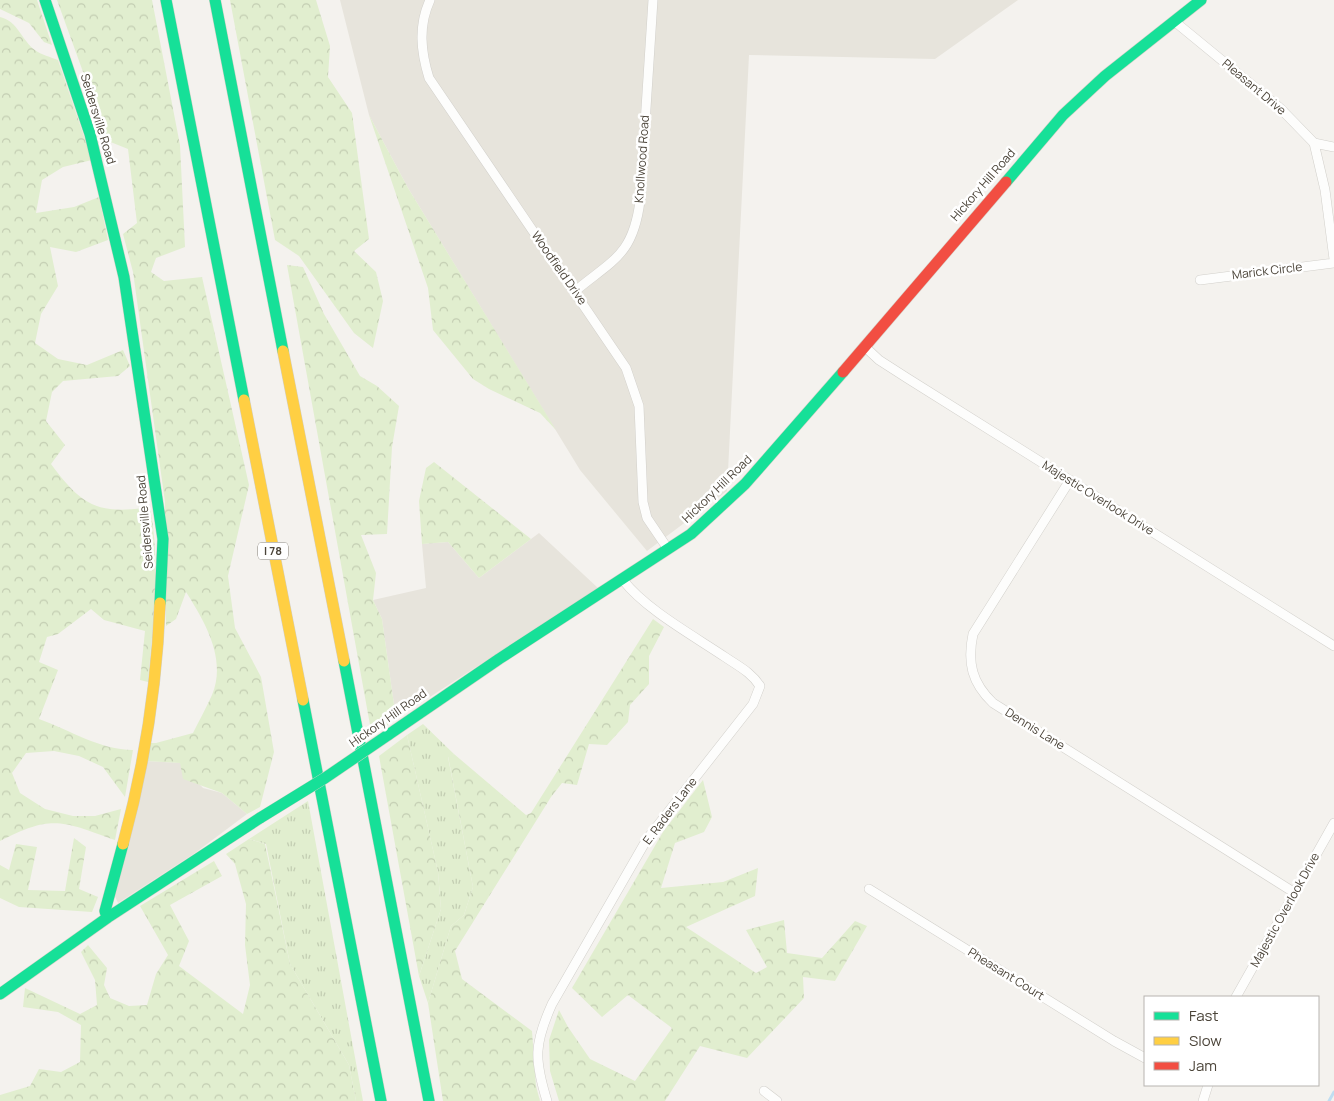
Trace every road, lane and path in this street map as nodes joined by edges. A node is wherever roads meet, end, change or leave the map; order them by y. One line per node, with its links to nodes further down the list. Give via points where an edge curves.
1 (44, 0): 22 (main road, Seidersville Road, via 90,134 124,277 163,539 160,636 133,806 105,911)
2 (166, 0): 28 (main road, I 78)
3 (215, 0): 29 (main road)
4 (430, 0): 13 (street, Woodfield Drive, via 424,14 421,38 429,78)
5 (653, 0): 13 (street, Knollwood Road, via 640,201 635,230 619,256)
6 (1201, 0): 7 (main road, Hickory Hill Road)
7 (1174, 21): 8 (street, Pleasant Drive, via 1280,108); 14 (main road, Hickory Hill Road, via 1105,76 1062,116)
8 (1314, 143): 9 (street); 10 (street, via 1325,190)
9 (1334, 147)
10 (1334, 259)
11 (1334, 263): 12 (street, Marick Circle)
12 (1200, 280)
13 (574, 292): 16 (street, Woodfield Drive, via 626,368 639,406 643,502 648,518)
14 (864, 346): 15 (street, Majestic Overlook Drive, via 879,360); 16 (main road, Hickory Hill Road, via 745,484 711,517)
15 (1070, 480): 18 (street, Majestic Overlook Drive); 21 (street, Dennis Lane, via 974,634 970,661 976,684 993,703)
16 (668, 549): 17 (main road, Hickory Hill Road)
17 (623, 580): 22 (main road, Hickory Hill Road, bridge); 30 (street, E. Raders Lane, via 650,605 744,669 760,686 753,704 648,839 552,1004 541,1028 536,1050)
18 (1334, 646)
19 (1334, 823): 21 (street, Majestic Overlook Drive)
20 (869, 888): 25 (street, Pheasant Court)
21 (1295, 893): 24 (street, Majestic Overlook Drive)
22 (107, 918): 23 (main road)
23 (0, 994)
24 (1237, 996)
25 (1144, 1057)
26 (1208, 1086): 32 (street)
27 (764, 1091): 31 (street)
28 (381, 1101)
29 (429, 1101)
30 (547, 1101)
31 (777, 1101)
32 (1203, 1101)

